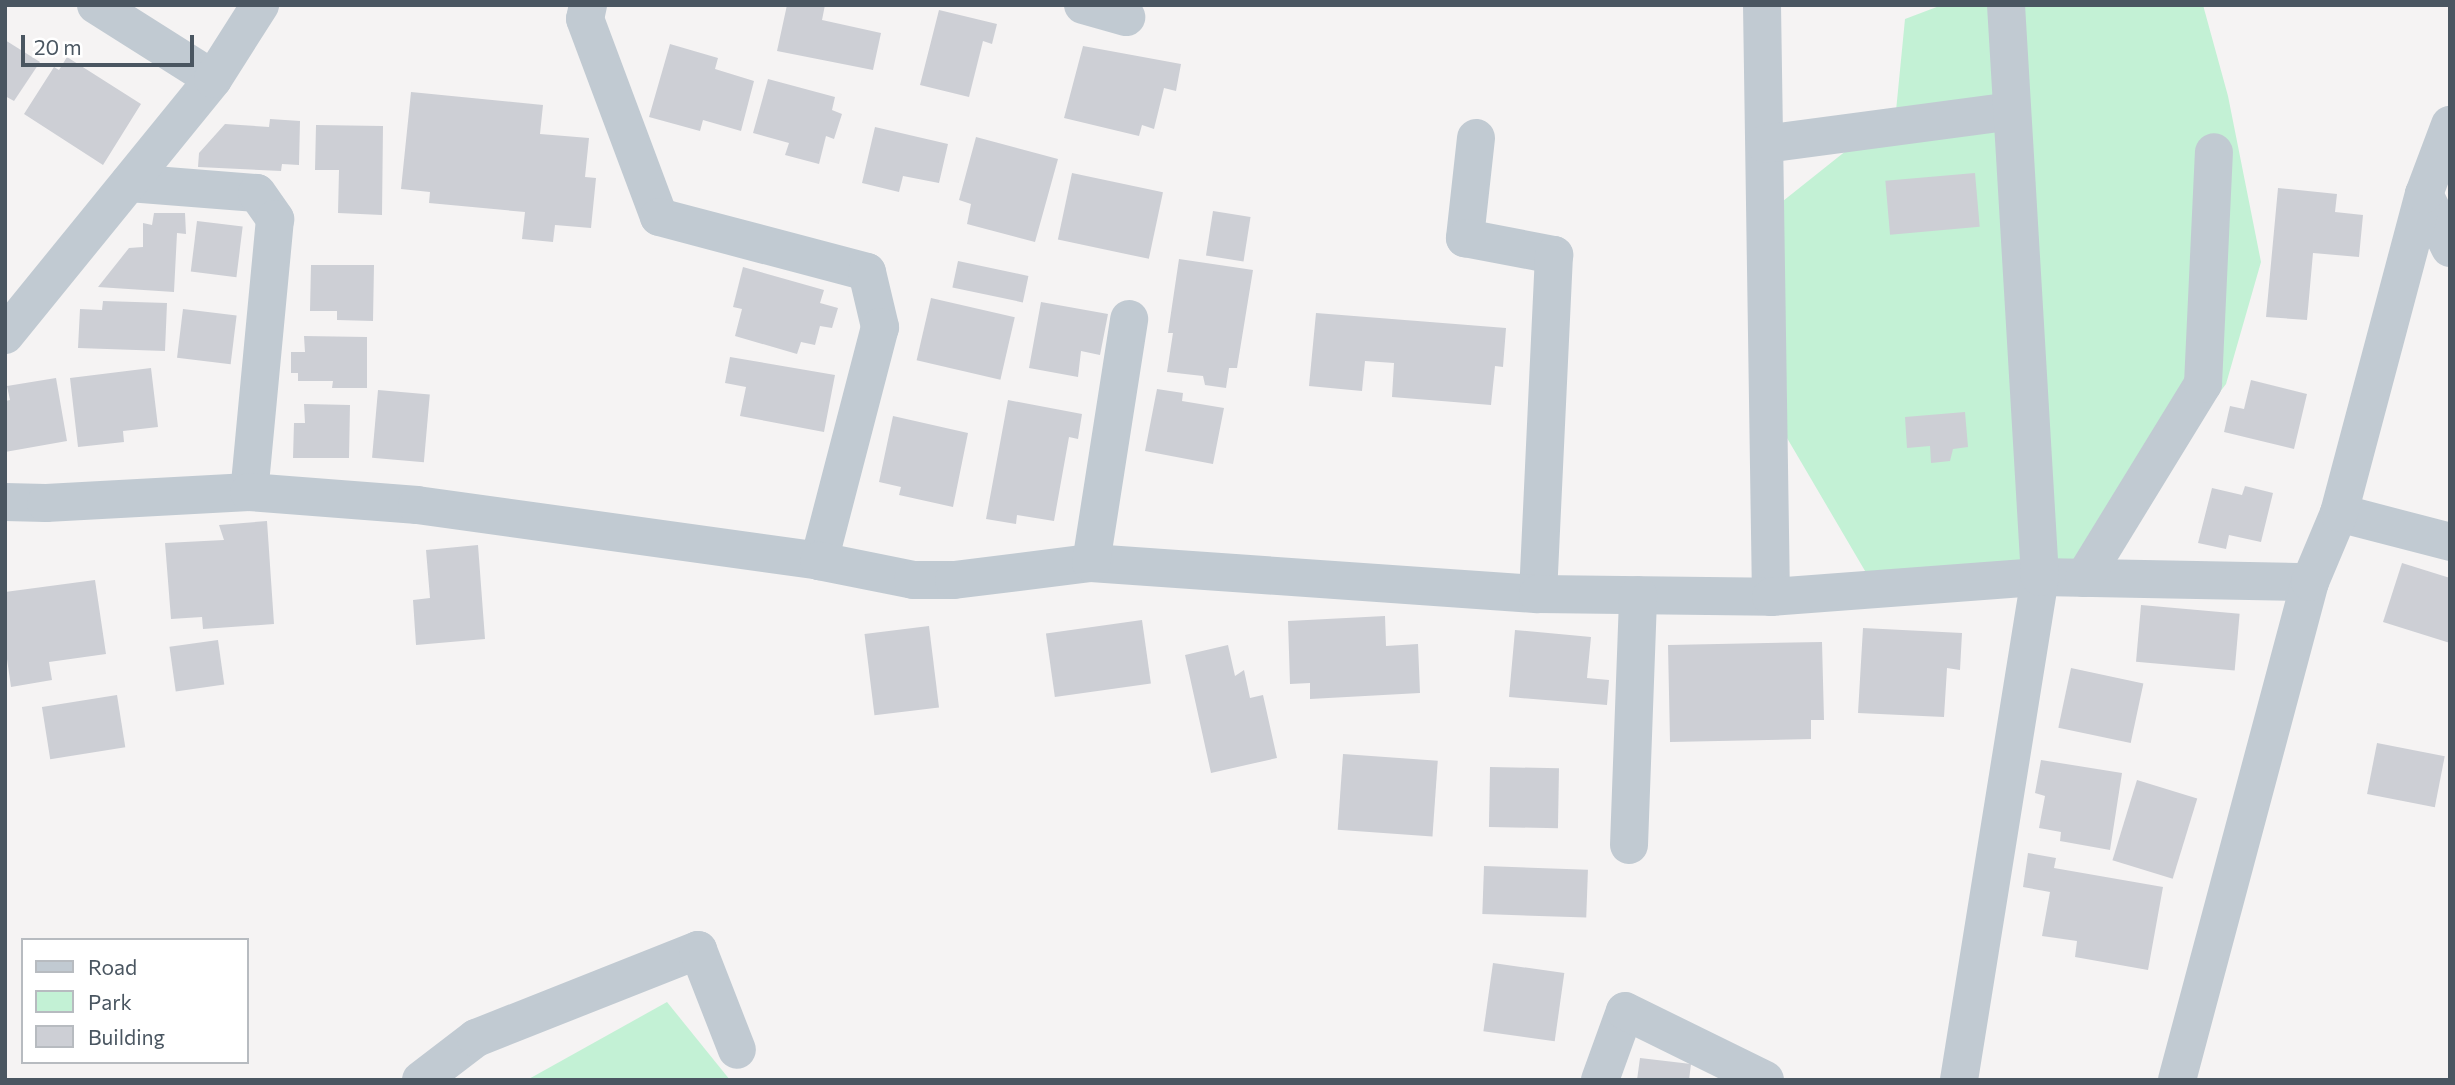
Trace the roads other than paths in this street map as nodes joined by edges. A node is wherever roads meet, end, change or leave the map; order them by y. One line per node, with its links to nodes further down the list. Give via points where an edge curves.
1 (96, 5): 8 (street)
2 (260, 5): 8 (street)
3 (588, 5): 23 (street, via 585,19 659,217 867,272 880,327)
4 (1083, 5): 7 (street)
5 (1762, 5): 12 (street)
6 (2007, 5): 9 (street)
7 (1126, 17)
8 (213, 79): 14 (street)
9 (2012, 111): 12 (street); 25 (street)
10 (2450, 125): 15 (street)
11 (1476, 138): 28 (street, via 1465,238 1554,255)
12 (1765, 144): 30 (street)
13 (2214, 152): 26 (street, via 2203,384)
14 (129, 183): 18 (street); 19 (street, via 257,193 275,219)
15 (2424, 194): 16 (street); 21 (street)
16 (2450, 248)
17 (1129, 319): 24 (street)
18 (5, 335)
19 (249, 492): 20 (street); 23 (street, via 417,505)
20 (5, 502)
21 (2339, 513): 22 (street); 27 (street)
22 (2450, 542)
23 (819, 561): 24 (street, via 913,580 954,580)
24 (1091, 563): 28 (street)
25 (2040, 577): 26 (street); 30 (street); 36 (street)
26 (2084, 578): 27 (street)
27 (2310, 582): 37 (street)
28 (1538, 594): 29 (street)
29 (1638, 595): 30 (street); 31 (street)
30 (1772, 597)
31 (1629, 845)
32 (737, 1050): 33 (street, via 698,950 476,1038)
33 (421, 1080)
34 (1600, 1080): 35 (street, via 1625,1010)
35 (1765, 1080)
36 (1959, 1080)
37 (2177, 1080)

